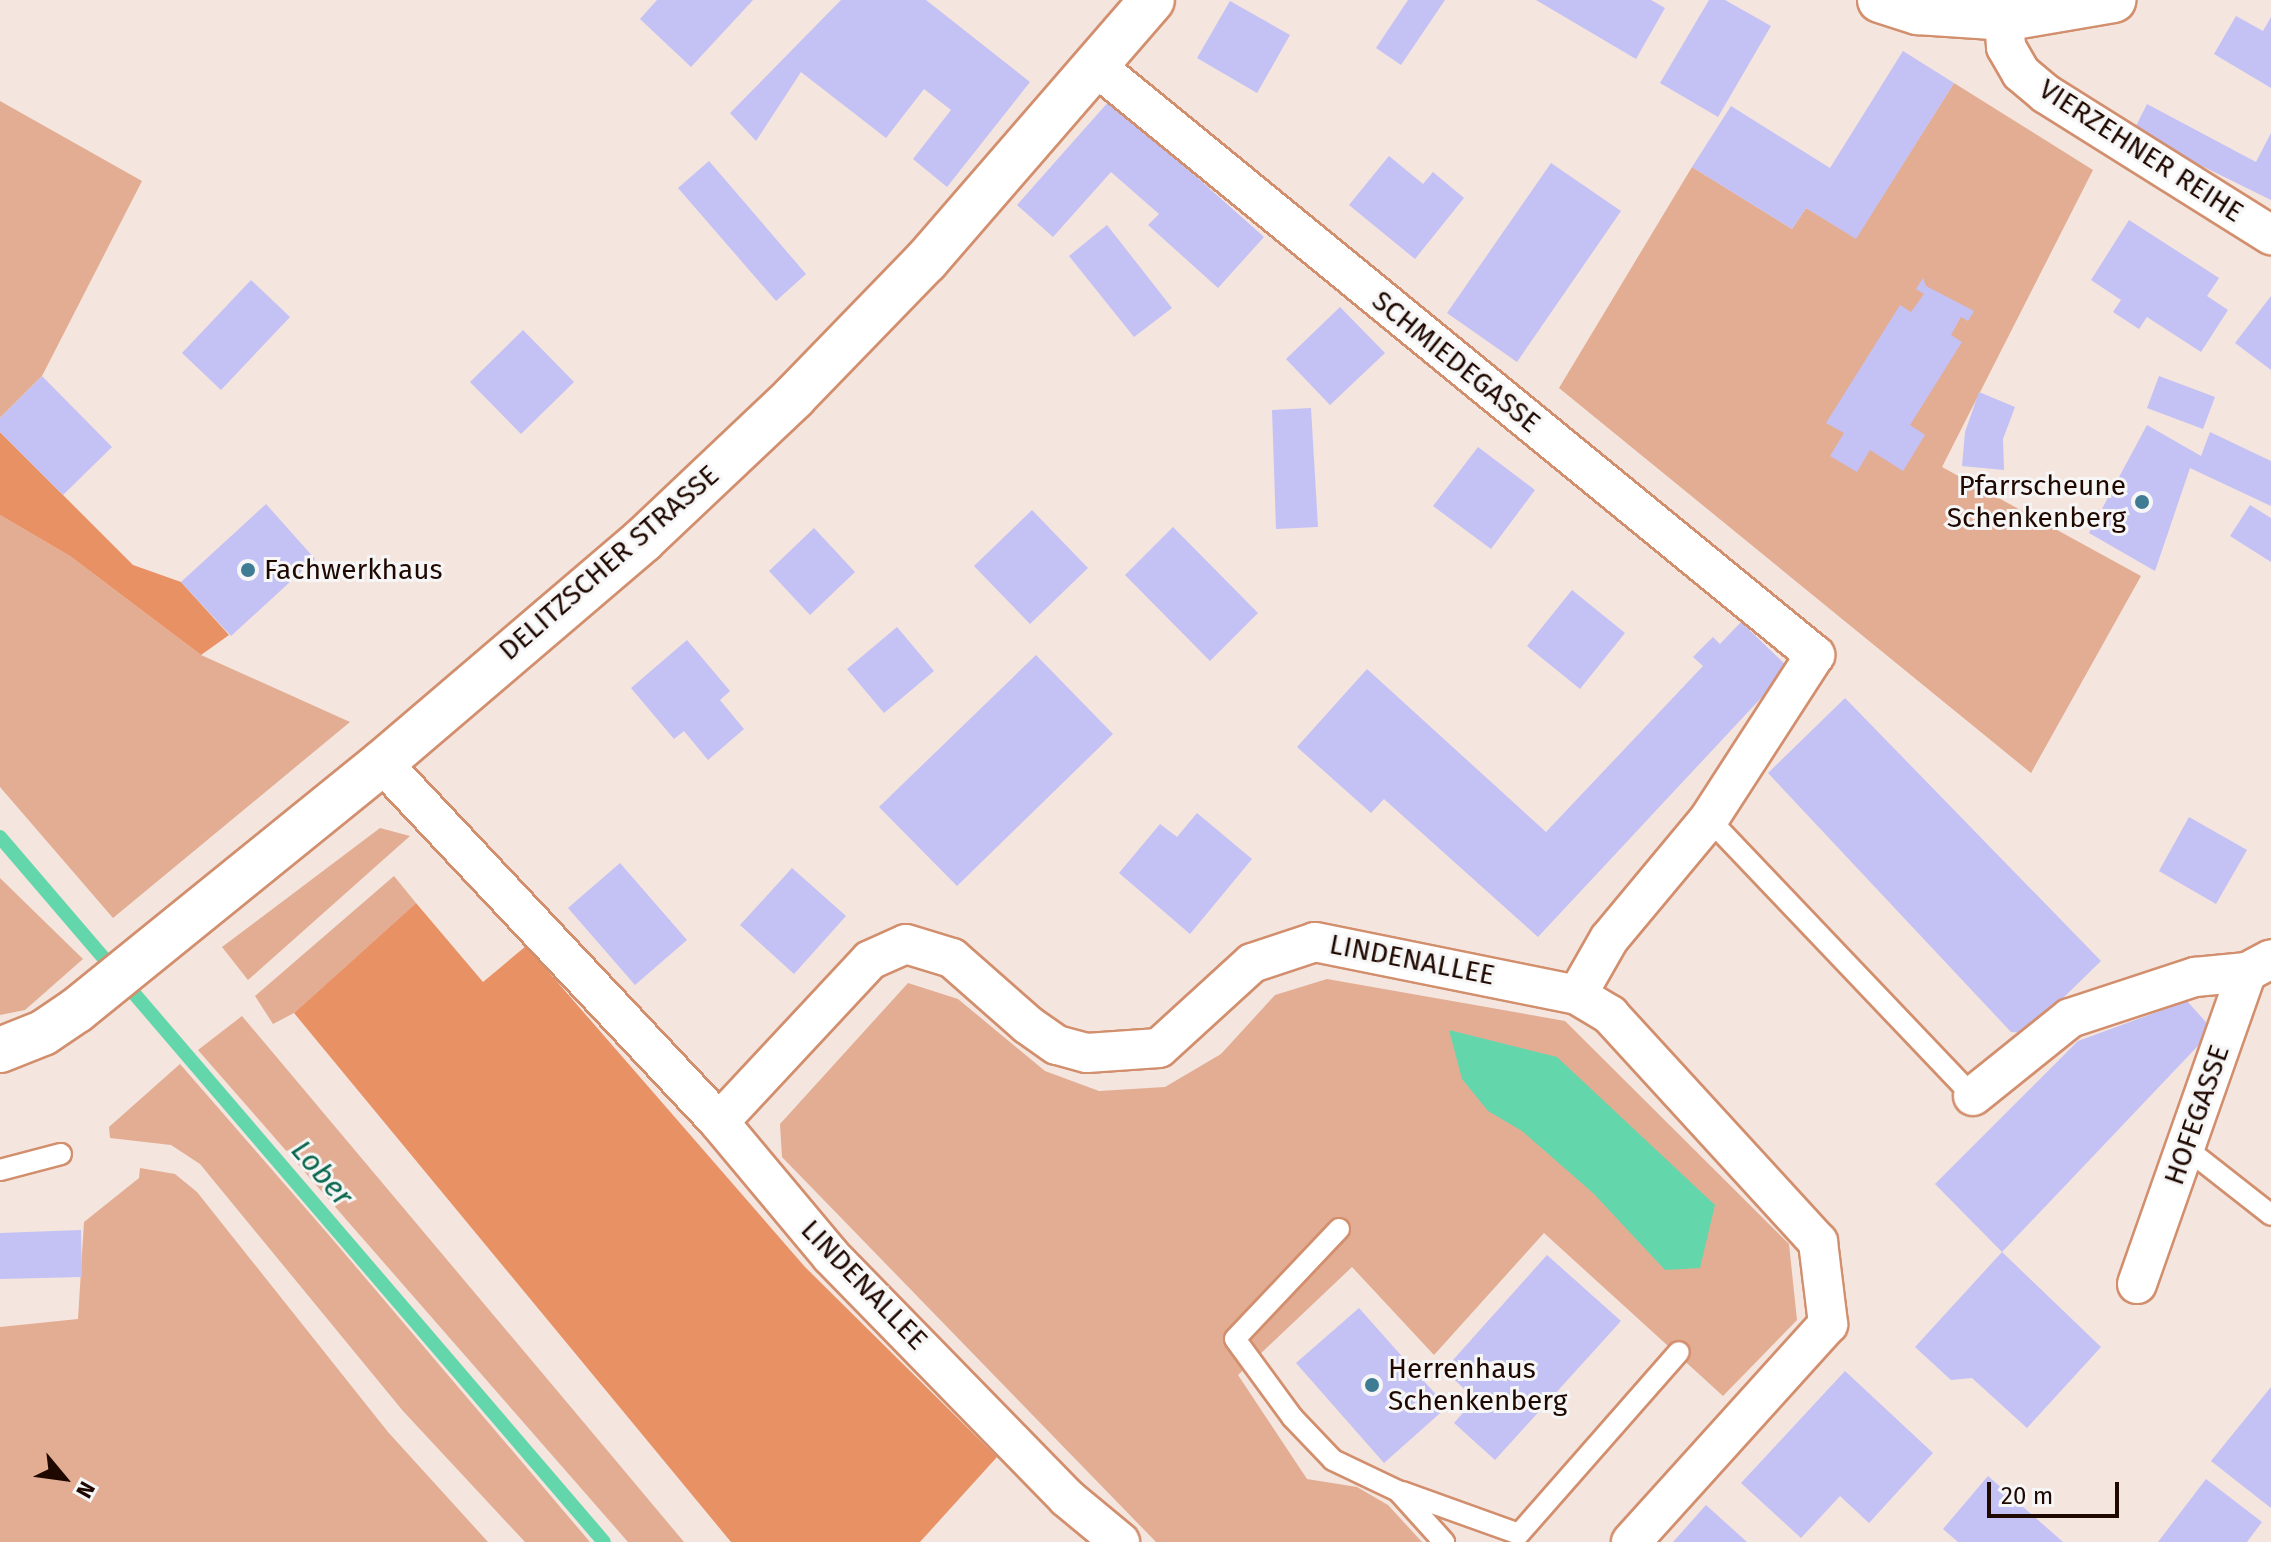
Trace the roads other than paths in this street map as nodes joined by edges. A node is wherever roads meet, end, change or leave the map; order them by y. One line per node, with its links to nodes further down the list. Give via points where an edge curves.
1 (1152, 0): 5 (street, DELITZSCHER STRASSE)
2 (1880, 0): 4 (street, via 1918,12)
3 (2113, 0): 4 (street)
4 (2004, 18): 6 (street, VIERZEHNER REIHE, via 2006,47 2021,73 2046,94)
5 (1098, 68): 7 (street, DELITZSCHER STRASSE, via 926,261 794,397 643,540); 8 (street, SCHMIEDEGASSE, via 1815,655)
6 (2271, 235)
7 (382, 763): 11 (street, DELITZSCHER STRASSE, via 77,1010 43,1033); 13 (street, LINDENALLEE)
8 (1709, 819): 10 (street, via 1609,939); 12 (lane)
9 (2259, 965): 12 (street, via 2195,977 2070,1018); 14 (street, HOFEGASSE)
10 (1577, 995): 13 (street, LINDENALLEE, via 1315,942 1252,963 1159,1048 1087,1053 1057,1045 1028,1025 952,958 906,944 870,960); 24 (street, LINDENALLEE, via 1610,1015 1818,1242 1828,1324)
11 (0, 1050)
12 (1973, 1096)
13 (719, 1122): 22 (street, LINDENALLEE, via 831,1256 1067,1498)
14 (2186, 1148): 17 (lane); 19 (street, HOFEGASSE)
15 (61, 1154): 16 (lane)
16 (0, 1170)
17 (2271, 1215)
18 (1339, 1229): 21 (lane, via 1235,1339 1292,1417 1333,1460)
19 (2137, 1284)
20 (1679, 1352): 21 (lane, via 1519,1534)
21 (1398, 1491): 23 (lane)
22 (1120, 1542)
23 (1444, 1542)
24 (1631, 1542)

